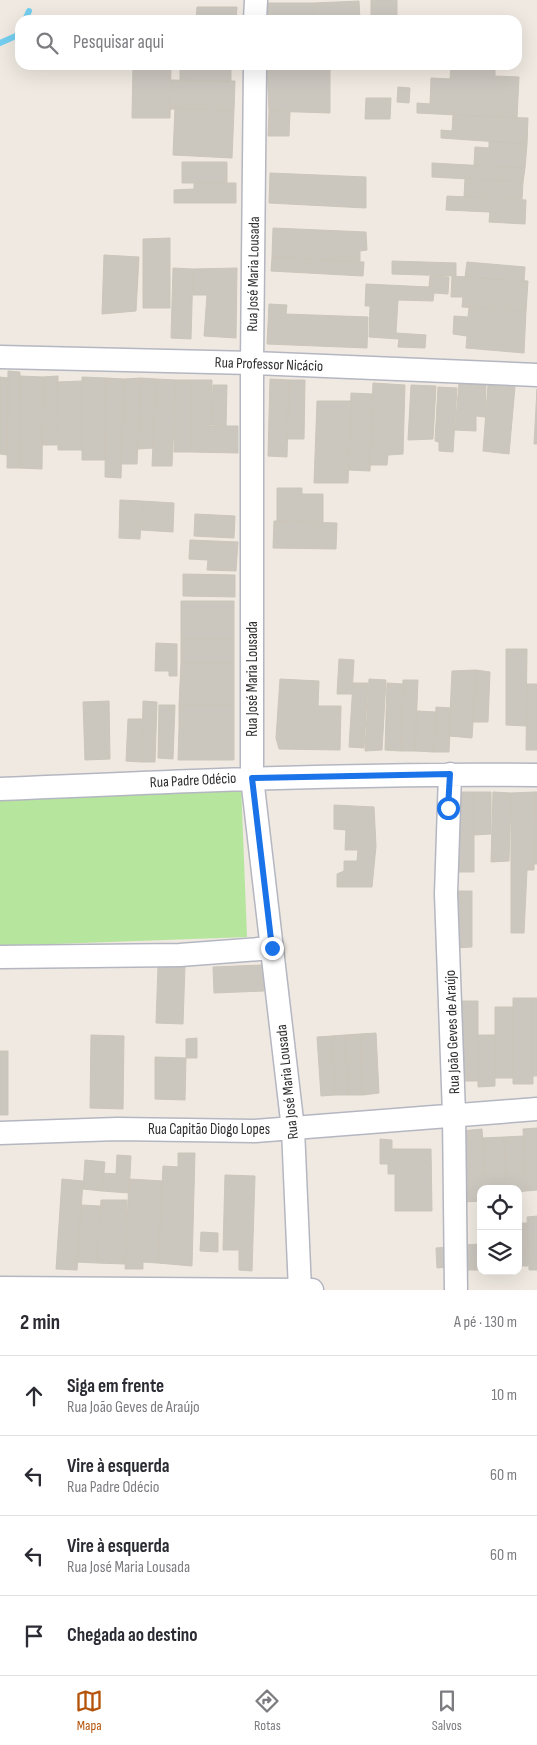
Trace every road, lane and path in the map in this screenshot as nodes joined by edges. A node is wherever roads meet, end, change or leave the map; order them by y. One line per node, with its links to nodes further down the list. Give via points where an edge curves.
1 (256, 0): 2 (street)
2 (255, 15)
3 (255, 70): 5 (street, Rua José Maria Lousada)
4 (0, 357): 5 (street, Rua Professor Nicácio)
5 (252, 363): 6 (street, Rua Professor Nicácio); 9 (street, Rua José Maria Lousada)
6 (537, 375)
7 (450, 774): 8 (street, Rua Padre Odécio); 9 (street, Rua Padre Odécio); 14 (street, Rua João Geves de Araújo, via 446,894)
8 (537, 775)
9 (252, 778): 10 (street, Rua Padre Odécio); 11 (street, Rua José Maria Lousada)
10 (0, 789)
11 (272, 948): 12 (street, via 180,955); 15 (street, Rua José Maria Lousada)
12 (0, 957)
13 (537, 1109): 14 (street, Rua Capitão Diogo Lopes)
14 (454, 1114): 15 (street, Rua Capitão Diogo Lopes); 20 (street, Rua João Geves de Araújo)
15 (293, 1129): 16 (street, Rua Capitão Diogo Lopes); 18 (street, Rua José Maria Lousada)
16 (0, 1133)
17 (0, 1288): 18 (street)
18 (300, 1290): 19 (street)
19 (312, 1290)
20 (456, 1290)

